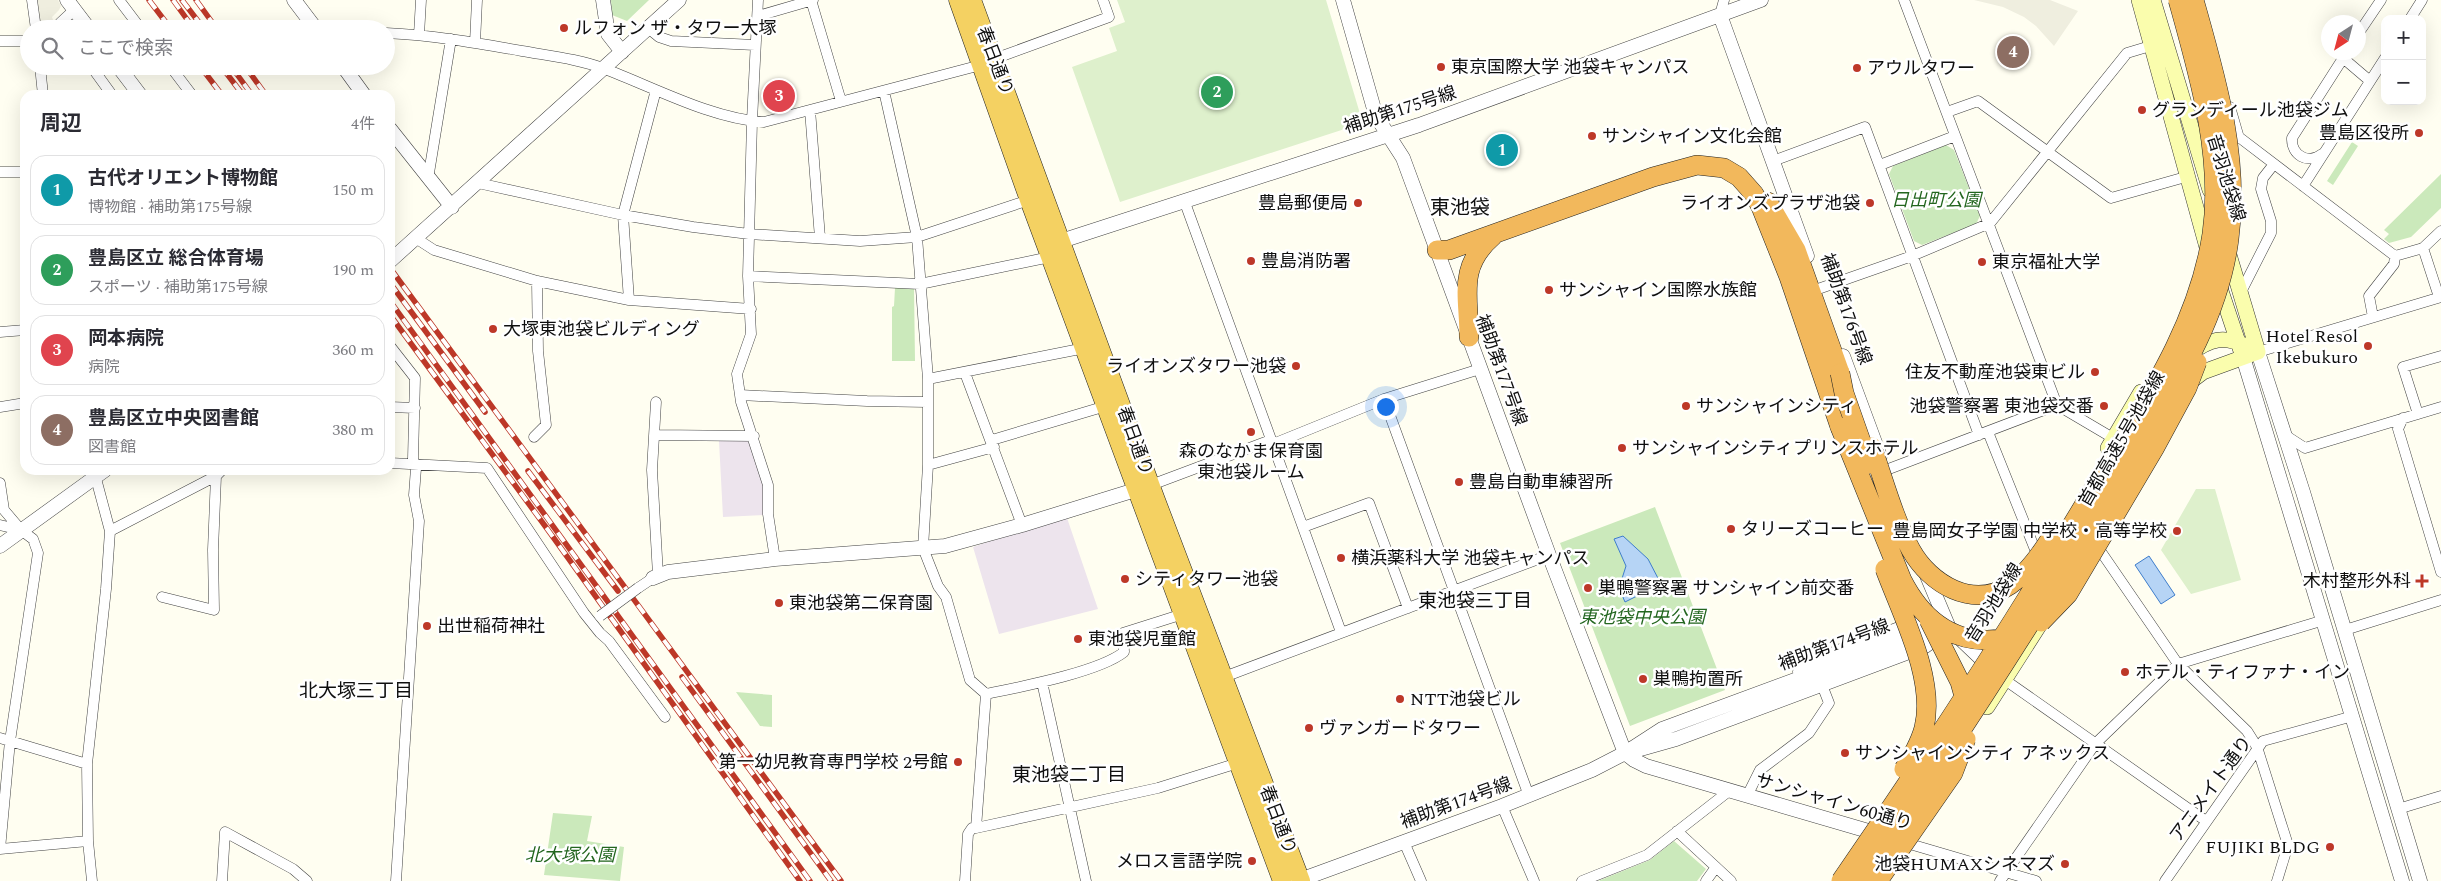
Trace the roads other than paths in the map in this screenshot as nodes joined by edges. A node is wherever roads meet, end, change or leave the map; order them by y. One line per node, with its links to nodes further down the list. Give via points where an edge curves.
1 (32, 0): 28 (street)
2 (119, 0): 31 (street)
3 (294, 0): 32 (street)
4 (421, 0): 36 (street)
5 (477, 0): 40 (street)
6 (602, 0): 43 (street, via 608,34)
7 (679, 0): 34 (street)
8 (758, 0): 27 (street)
9 (812, 0): 27 (street); 62 (street)
10 (958, 0): 47 (highway, 春日通り)
11 (972, 0): 47 (highway, 春日通り)
12 (1103, 0): 47 (street, via 1109,17)
13 (1343, 0): 69 (street, 補助第177号線, via 1376,116)
14 (1724, 0): 25 (street)
15 (1761, 0): 25 (street, 補助第175号線)
16 (1904, 0): 65 (street)
17 (2139, 0): 41 (main road, 音羽池袋線)
18 (2153, 0): 41 (main road, 音羽池袋線)
19 (2178, 0): 139 (highway, 首都高速5号池袋線, bridge, via 2209,133 2214,170 2214,216 2196,299 2169,359)
20 (2194, 0): 112 (highway, 首都高速5号池袋線, bridge, via 2221,102 2232,176 2232,219 2227,253)
21 (2199, 0): 64 (street)
22 (2381, 0): 33 (street)
23 (2422, 0): 26 (street)
24 (71, 5): 29 (street); 30 (street)
25 (1720, 15): 69 (street, 補助第175号線, via 1460,111); 76 (street, 補助第176号線)
26 (2413, 15)
27 (758, 16): 42 (street)
28 (35, 20)
29 (62, 20)
30 (82, 20)
31 (134, 20)
32 (309, 20)
33 (2366, 22)
34 (648, 28): 42 (street, via 671,41); 43 (street)
35 (395, 34): 36 (street)
36 (419, 35): 37 (street)
37 (452, 39): 40 (street); 82 (street)
38 (0, 41): 39 (street)
39 (20, 41)
40 (475, 43): 48 (street)
41 (2159, 44): 67 (main road, 音羽池袋線); 73 (street, via 2127,52); 81 (main road, 音羽池袋線)
42 (755, 45): 68 (street)
43 (622, 52): 48 (street)
44 (2342, 60): 74 (street, via 2292,138 2299,156 2310,159)
45 (2350, 60): 54 (street)
46 (2384, 60): 54 (street)
47 (988, 62): 61 (street); 85 (highway, 春日通り); 96 (highway, 春日通り)
48 (604, 68): 60 (street); 83 (street)
49 (41, 75): 55 (street)
50 (98, 75): 56 (street)
51 (125, 75): 57 (street)
52 (177, 75): 58 (street)
53 (350, 75): 59 (street)
54 (2370, 81): 74 (street)
55 (42, 90)
56 (108, 90)
57 (136, 90)
58 (188, 90)
59 (360, 90)
60 (656, 90): 68 (street); 88 (street)
61 (884, 91): 62 (street); 94 (street)
62 (840, 101): 63 (street)
63 (810, 110): 68 (street, via 764,122); 93 (street)
64 (2231, 110): 66 (street); 72 (street)
65 (1947, 112): 71 (street); 73 (street, via 1978,101)
66 (2212, 116): 67 (street); 72 (street)
67 (2189, 120): 107 (main road, 音羽池袋線)
68 (752, 121): 91 (street)
69 (1388, 134): 86 (street, 補助第175号線); 98 (street, 補助第177号線, via 1403,158)
70 (395, 136): 82 (street)
71 (1955, 136): 78 (street); 89 (street)
72 (2239, 138): 77 (street)
73 (2047, 152): 81 (street, via 2111,198); 89 (street)
74 (2322, 154): 84 (street)
75 (1692, 161): 92 (highway); 98 (highway, via 1444,243); 123 (highway, via 1712,156 1734,166 1767,200 1796,250); 140 (highway, via 1724,168 1739,177 1754,194 1803,314)
76 (1773, 161): 78 (street, via 1866,127); 106 (street, 補助第176号線)
77 (2274, 164): 84 (street); 107 (street, via 2263,178 2261,189 2271,221 2271,233)
78 (1880, 165): 99 (street)
79 (0, 172): 80 (street)
80 (20, 172)
81 (2189, 176): 102 (main road, 音羽池袋線)
82 (428, 180): 87 (street)
83 (478, 183): 87 (street); 88 (street)
84 (2303, 186): 100 (street)
85 (1029, 200): 94 (street); 96 (highway, 春日通り)
86 (1184, 200): 96 (street, 補助第175号線); 147 (street)
87 (452, 207): 95 (street)
88 (623, 215): 91 (street); 109 (street)
89 (1990, 223): 99 (street); 131 (street)
90 (2441, 230): 97 (street)
91 (750, 234): 93 (street); 103 (street)
92 (1496, 234): 98 (highway, via 1449,250); 115 (highway, via 1477,252 1467,274)
93 (820, 238): 94 (street, via 860,241)
94 (917, 238): 105 (street)
95 (417, 239): 101 (street); 104 (street, via 434,250)
96 (1052, 248): 105 (street); 116 (highway, 春日通り); 159 (highway, 春日通り)
97 (2423, 248): 100 (street); 108 (street)
98 (1436, 250): 115 (street, 補助第177号線)
99 (1912, 256): 106 (street); 141 (street)
100 (2395, 256): 111 (street, via 2394,264 2369,296)
101 (396, 257)
102 (2210, 259): 117 (main road, 音羽池袋線); 125 (main road, 音羽池袋線, via 2194,310)
103 (748, 276): 105 (street); 110 (street)
104 (536, 281): 109 (street); 145 (street, via 538,351 546,425)
105 (920, 284): 124 (street)
106 (1818, 289): 153 (street, 補助第176号線)
107 (2241, 292): 119 (main road, 音羽池袋線)
108 (2440, 297): 111 (street)
109 (629, 300): 110 (street)
110 (751, 309): 126 (street, via 751,334 737,374)
111 (2373, 317): 119 (street)
112 (2208, 320): 140 (highway, bridge, via 2203,346 2187,388 2104,536 2054,611 2015,636 1996,641 1962,637 1932,621 1913,601); 232 (highway, 首都高速5号池袋線, bridge, via 2184,367 2057,584 1953,746)
113 (20, 330): 114 (street)
114 (0, 332)
115 (1469, 337): 121 (street, 補助第177号線)
116 (1085, 348): 122 (street); 132 (highway, 春日通り)
117 (2241, 350): 119 (main road); 125 (main road, via 2219,338 2209,341); 149 (main road, via 2186,386); 179 (street)
118 (395, 352): 136 (street, via 415,378)
119 (2258, 352): 143 (street)
120 (2441, 356): 137 (street, via 2403,367)
121 (1480, 368): 127 (street); 168 (street, 補助第177号線)
122 (965, 373): 124 (street); 148 (street)
123 (1840, 373): 139 (highway, bridge, via 1851,389 1911,550 1936,581 1961,593 1989,594 2020,578); 234 (highway, bridge, via 1844,393 1919,602 1960,682 1968,723 1962,753 1953,773)
124 (928, 378): 129 (street)
125 (2146, 383): 146 (main road, 音羽池袋線)
126 (740, 395): 129 (street); 144 (street)
127 (1384, 400): 147 (street); 173 (street)
128 (656, 402): 142 (street)
129 (927, 402): 152 (street)
130 (20, 404): 133 (street)
131 (2057, 405): 141 (street); 146 (street)
132 (1106, 406): 148 (street); 159 (highway, 春日通り)
133 (0, 407)
134 (395, 407): 136 (street)
135 (2441, 407): 137 (street)
136 (415, 408): 151 (street)
137 (2418, 414): 138 (street)
138 (2403, 418): 143 (street, via 2305,448); 171 (street, via 2398,429)
139 (2133, 423): 231 (highway, 首都高速5号池袋線, bridge, via 1985,668)
140 (1840, 427): 231 (highway, bridge, via 1864,513 1922,671 1927,699 1924,727 1915,751 1848,852)
141 (1983, 433): 153 (street); 170 (street)
142 (655, 435): 144 (street); 172 (street, via 652,470)
143 (2285, 435): 182 (street)
144 (754, 436): 169 (street, via 768,485 768,514)
145 (534, 437)
146 (2113, 439): 149 (street); 170 (main road, 音羽池袋線)
147 (1272, 442): 159 (street); 162 (street)
148 (993, 443): 152 (street); 161 (street)
149 (2142, 456): 165 (main road)
150 (395, 463): 151 (street)
151 (414, 464): 180 (street, via 487,468); 220 (street, via 418,548)
152 (928, 465): 167 (street)
153 (1886, 470): 177 (street, 補助第176号線)
154 (94, 475): 163 (street)
155 (99, 475): 164 (street)
156 (215, 475): 164 (street)
157 (219, 475): 174 (street, via 213,550 214,610)
158 (0, 483): 163 (street, via 4,510)
159 (1144, 487): 161 (street); 178 (highway, 春日通り); 186 (highway, 春日通り)
160 (0, 525): 163 (street)
161 (1022, 525): 167 (street, via 945,546)
162 (1303, 527): 176 (street, via 1369,503); 183 (street)
163 (21, 530): 166 (street); 194 (street, via 33,539 38,553)
164 (110, 531): 199 (street)
165 (2093, 540): 185 (street); 187 (main road)
166 (0, 546)
167 (923, 548): 169 (street); 191 (street, via 938,586 946,597 970,680)
168 (1549, 555): 173 (street); 197 (street, 補助第177号線)
169 (775, 559): 172 (street, via 668,572)
170 (2041, 563): 184 (main road, 音羽池袋線)
171 (2441, 572)
172 (656, 577): 180 (street, bridge)
173 (1454, 591): 176 (street); 201 (street)
174 (162, 597)
175 (2441, 600): 182 (street)
176 (1408, 608): 183 (street)
177 (1941, 611): 181 (street, 補助第176号線); 189 (street, via 1916,624 1818,660)
178 (1183, 614): 188 (street, via 1123,633 1124,652 1114,660); 198 (highway, 春日通り)
179 (2324, 620): 185 (street); 192 (street)
180 (591, 622): 193 (street)
181 (1950, 628): 184 (street); 189 (street, 補助第174号線, via 1920,634); 190 (street, 補助第174号線, via 1925,646)
182 (2345, 630): 206 (street)
183 (1341, 632): 186 (street)
184 (1981, 659): 187 (street); 210 (main road, 音羽池袋線)
185 (2178, 664): 195 (street); 196 (street, via 2248,731)
186 (1224, 677): 225 (highway, 春日通り)
187 (2005, 680): 195 (street); 211 (main road)
188 (1042, 682): 191 (street); 205 (street)
189 (1781, 685): 197 (street, 補助第174号線, via 1662,729)
190 (1822, 685): 197 (street, 補助第174号線, via 1667,742); 202 (street, via 1829,703 1809,733 1760,770)
191 (986, 694): 208 (street)
192 (2353, 716): 196 (street, アニメイト通り, via 2263,741); 238 (street)
193 (665, 717)
194 (5, 739): 199 (street); 214 (street)
195 (2095, 744): 207 (street); 216 (street)
196 (2257, 748): 207 (street, アニメイト通り); 237 (street, via 2288,845)
197 (1625, 753): 200 (street, サンシャイン60通り, via 1646,766); 201 (street, 補助第174号線)
198 (1238, 763): 205 (street, via 1158,788); 223 (highway, 春日通り)
199 (88, 764): 212 (street)
200 (1729, 791): 202 (street, サンシャイン60通り); 209 (street)
201 (1529, 796): 204 (street, 補助第174号線)
202 (1747, 796): 210 (street, サンシャイン60通り)
203 (2441, 796): 206 (street)
204 (1502, 806): 213 (street, 補助第174号線); 227 (street)
205 (1070, 808): 208 (street); 222 (street)
206 (2398, 809): 239 (street)
207 (2206, 821): 236 (street, アニメイト通り)
208 (976, 828): 221 (street, via 968,834)
209 (1677, 831): 215 (street); 228 (street, via 1646,855)
210 (1872, 832): 211 (street, サンシャイン60通り); 231 (main road, 音羽池袋線)
211 (1895, 839): 216 (street, サンシャイン60通り); 233 (main road)
212 (88, 841): 214 (street); 217 (street)
213 (1404, 842): 225 (street, 補助第174号線); 226 (street)
214 (0, 849)
215 (1716, 867): 229 (street); 230 (street)
216 (2003, 877): 235 (street, サンシャイン60通り)
217 (92, 881)
218 (222, 881): 219 (street, via 225,832 293,869)
219 (307, 881)
220 (396, 881)
221 (965, 881)
222 (1086, 881)
223 (1282, 881)
224 (1297, 881): 225 (street, 補助第174号線)
225 (1301, 881)
226 (1421, 881)
227 (1534, 881)
228 (1582, 881)
229 (1706, 881)
230 (1731, 881)
231 (1838, 881)
232 (1860, 881)
233 (1866, 881)
234 (1878, 881)
235 (2036, 881)
236 (2165, 881)
237 (2277, 881)
238 (2402, 881)
239 (2420, 881)

